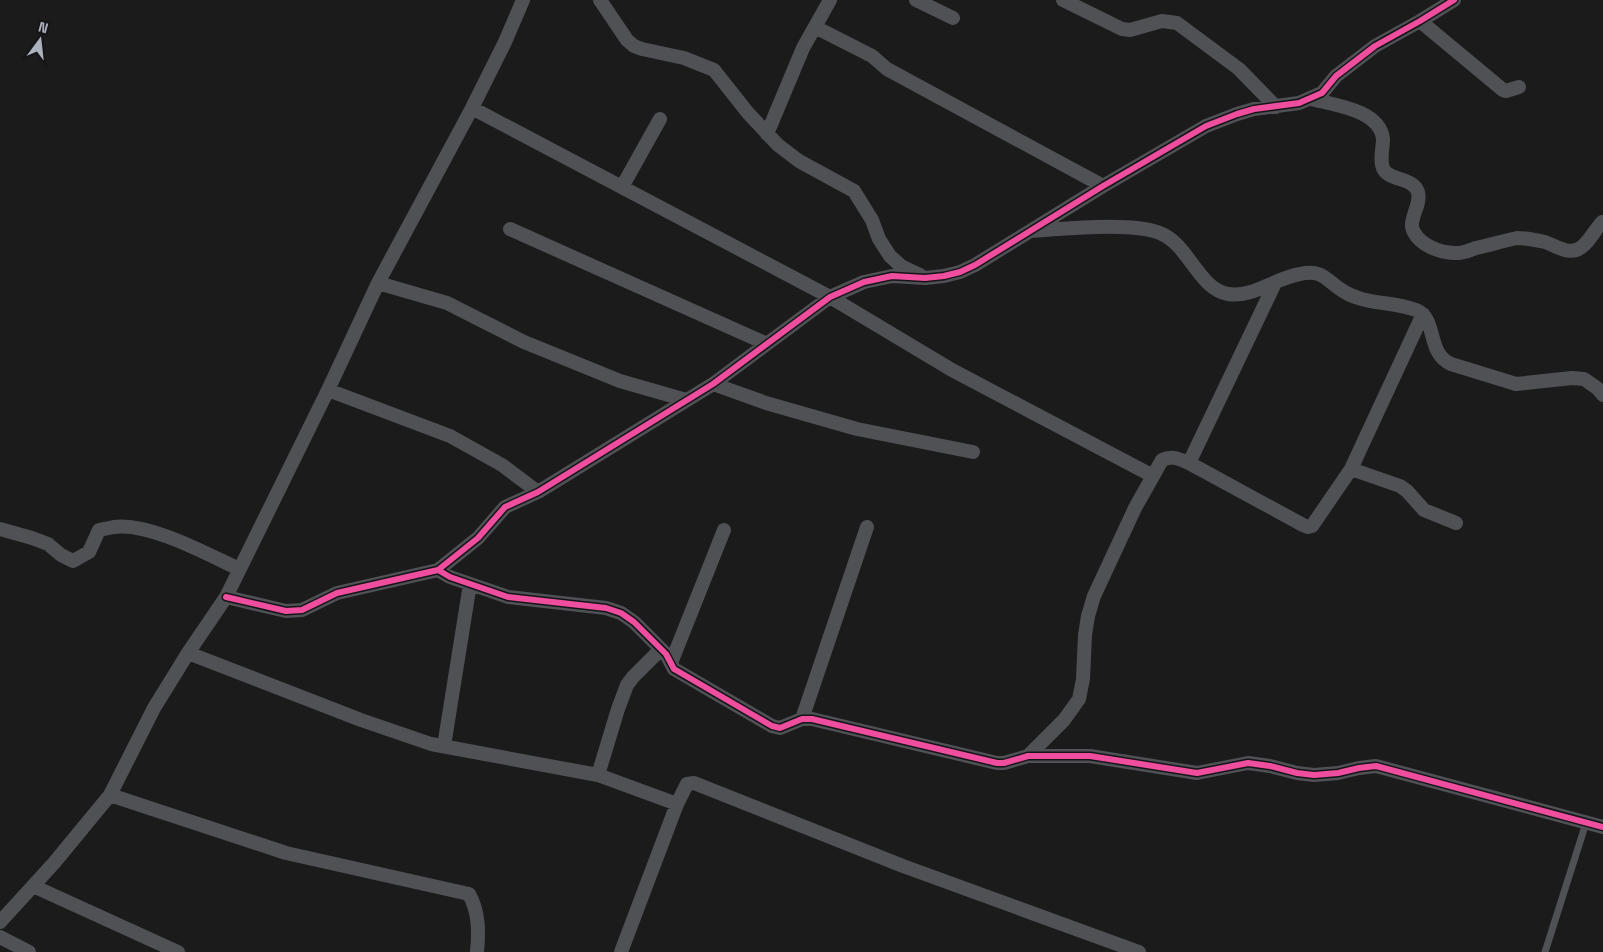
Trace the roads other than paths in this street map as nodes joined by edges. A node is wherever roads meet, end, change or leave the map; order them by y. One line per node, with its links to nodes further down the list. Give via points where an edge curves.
1 (523, 0): 13 (street)
2 (830, 0): 9 (street)
3 (916, 0): 7 (street)
4 (1063, 0): 12 (street, via 1122,29 1130,30 1162,21 1177,23 1239,69)
5 (1454, 0): 8 (street)
6 (607, 4): 15 (street, via 626,40 634,46 684,58 714,70)
7 (953, 18)
8 (1420, 21): 10 (street, via 1503,90); 11 (street, via 1375,46)
9 (815, 27): 15 (street, via 802,48); 16 (street)
10 (1519, 87)
11 (1311, 99): 12 (street); 18 (street, via 1364,114 1378,126 1382,135 1381,162 1384,170 1416,188 1418,195 1412,226 1416,235 1432,248 1459,253 1526,238 1574,251 1585,244)
12 (1276, 107): 16 (street, via 1254,109 1206,126)
13 (472, 108): 17 (street); 22 (street)
14 (660, 119): 17 (street)
15 (767, 134): 21 (street, via 799,161 854,191 890,256 901,266)
16 (1103, 186): 20 (street)
17 (622, 187): 24 (street)
18 (1602, 222)
19 (510, 229): 26 (street)
20 (1030, 231): 21 (street, via 960,272); 23 (street, via 1109,227 1147,229 1163,234 1178,246 1216,290 1245,294)
21 (925, 278): 24 (street, via 892,276 864,282)
22 (378, 283): 28 (street); 30 (street, via 447,303 524,342 620,381)
23 (1275, 283): 25 (street, via 1314,272 1363,300 1397,305); 32 (street)
24 (830, 297): 26 (street); 34 (street, via 952,370)
25 (1423, 314): 29 (street, via 1443,361 1516,384 1584,379); 33 (street)
26 (767, 344): 27 (street)
27 (713, 384): 30 (street); 31 (street, via 858,429)
28 (328, 390): 35 (street, via 450,436 502,465); 40 (street)
29 (1603, 395)
30 (686, 400): 35 (street)
31 (973, 452)
32 (1189, 463): 33 (street, via 1308,526 1316,521); 34 (street, via 1168,457 1162,460)
33 (1352, 469): 36 (street, via 1400,486 1424,510)
34 (1153, 476): 49 (street, via 1094,596 1085,635 1079,699 1064,720)
35 (538, 492): 41 (street, via 505,506 478,538)
36 (1456, 523)
37 (867, 527): 47 (street)
38 (0, 529): 40 (street, via 48,544 73,561 89,552 99,530 116,526 140,529 162,534)
39 (724, 530): 46 (street)
40 (240, 569): 43 (street)
41 (438, 570): 42 (street); 43 (street, via 337,593 302,610 286,611)
42 (470, 584): 44 (street, via 508,597 606,608 621,613); 48 (street)
43 (226, 597): 45 (street)
44 (661, 649): 46 (street); 50 (street, via 627,685)
45 (188, 653): 48 (street, via 361,720); 51 (street, via 154,708)
46 (671, 663): 47 (street, via 674,669 772,726 780,728)
47 (802, 719): 49 (street, via 812,718 997,763)
48 (444, 746): 50 (street)
49 (1028, 756): 53 (street, via 1090,756 1197,773 1248,763 1314,774 1376,766)
50 (598, 775): 52 (street)
51 (110, 795): 55 (street); 60 (street, via 286,853 469,894 479,931)
52 (678, 804): 61 (street); 62 (street, via 687,784 694,783 903,866)
53 (1586, 823): 54 (street); 63 (lane)
54 (1603, 827)
55 (33, 886): 56 (street); 59 (street)
56 (0, 922)
57 (0, 937): 58 (street)
58 (29, 952)
59 (178, 952)
60 (477, 952)
61 (621, 952)
62 (1139, 952)
63 (1545, 952)

